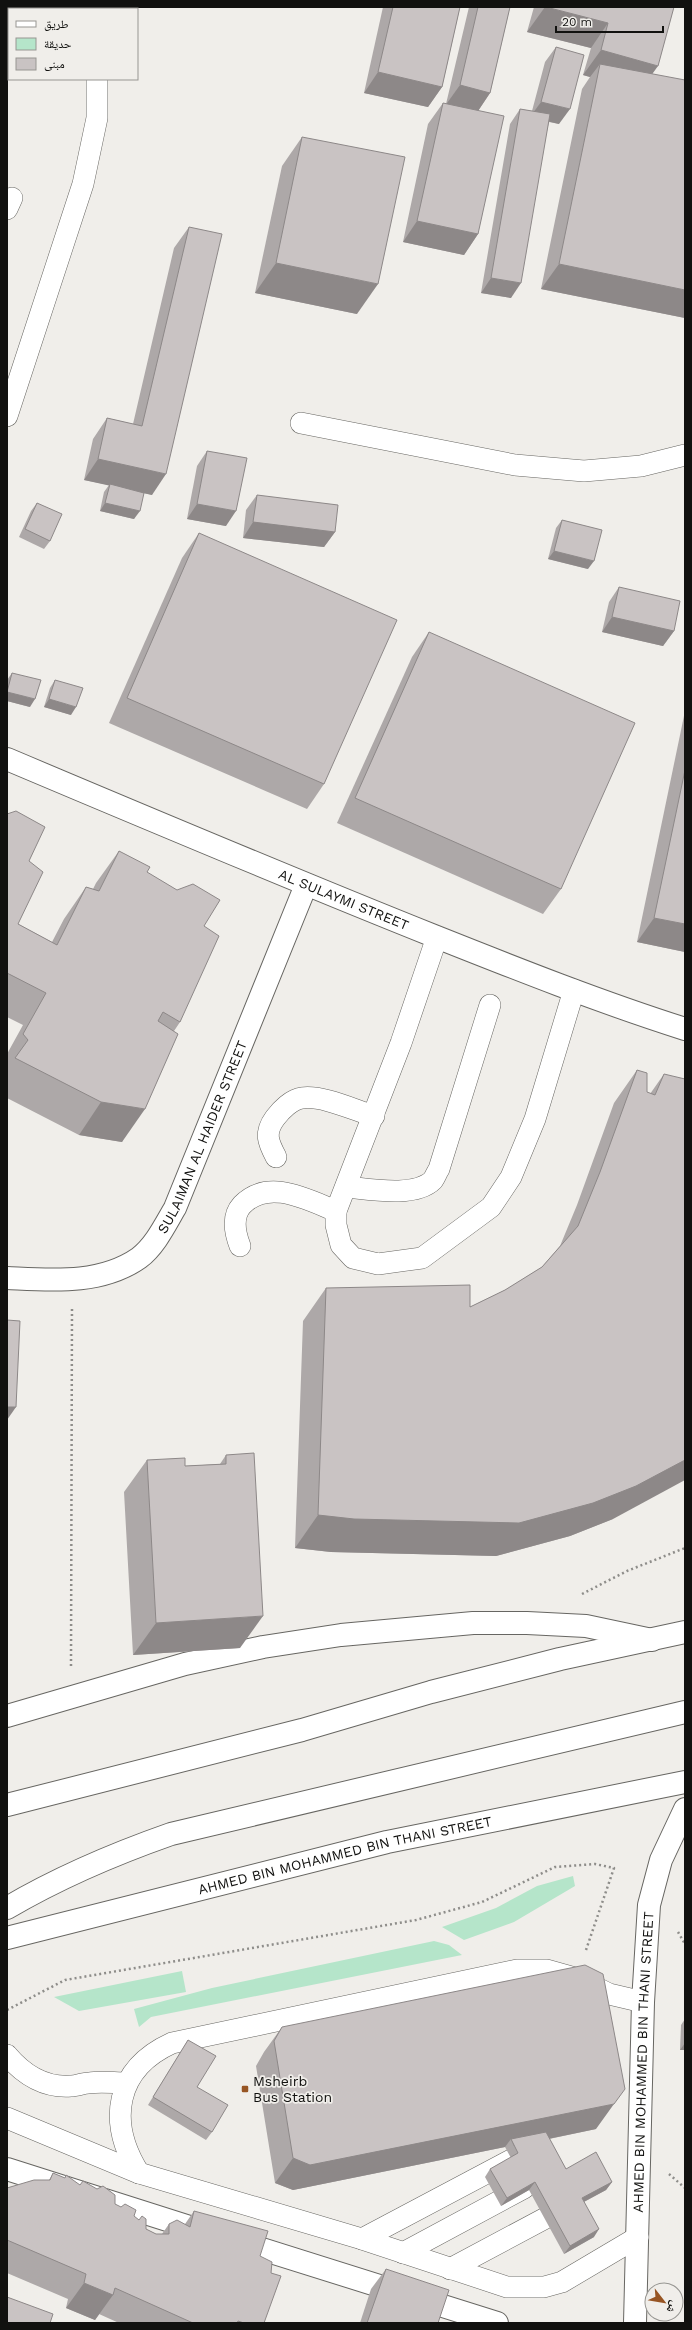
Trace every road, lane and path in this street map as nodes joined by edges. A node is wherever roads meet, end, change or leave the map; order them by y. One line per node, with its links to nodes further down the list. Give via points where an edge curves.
1 (97, 80): 2 (lane, via 96,118 83,184)
2 (7, 416)
3 (301, 423): 4 (lane, via 515,465 584,471 641,466)
4 (685, 454)
5 (7, 759): 6 (street, AL SULAYMI STREET)
6 (306, 885): 7 (street, AL SULAYMI STREET); 17 (street, SULAIMAN AL HAIDER STREET, via 175,1208 159,1235 139,1257 110,1272)
7 (437, 937): 8 (street, AL SULAYMI STREET); 11 (lane)
8 (574, 990): 10 (street, AL SULAYMI STREET); 14 (lane, via 535,1119 511,1177 490,1207 422,1258 378,1264 353,1258 341,1245 336,1225)
9 (490, 1005): 13 (lane, via 439,1169 433,1180 424,1186 404,1191)
10 (685, 1029)
11 (374, 1116): 12 (lane, via 322,1100 302,1098 292,1102 278,1114 269,1129 267,1140); 13 (lane)
12 (276, 1157)
13 (346, 1187): 14 (lane)
14 (336, 1211): 15 (lane, via 294,1195 260,1192 248,1198 236,1215 234,1230)
15 (240, 1246)
16 (7, 1278): 17 (street, SULAIMAN AL HAIDER STREET)
17 (72, 1280): 22 (path)
18 (685, 1548): 19 (path, via 627,1571)
19 (580, 1595)
20 (685, 1632): 21 (street)
21 (652, 1640): 22 (street, via 586,1626 526,1623 473,1623 341,1635 263,1647 185,1664); 26 (street, via 560,1659 446,1688 302,1730)
22 (71, 1697): 24 (street)
23 (685, 1712): 28 (street, via 171,1834 77,1872)
24 (7, 1716)
25 (685, 1782): 30 (street, AHMED BIN MOHAMMED BIN THANI STREET, via 387,1842)
26 (7, 1805)
27 (685, 1809): 33 (street, AHMED BIN MOHAMMED BIN THANI STREET, via 661,1860 649,1905)
28 (7, 1908)
29 (675, 1928): 31 (path)
30 (7, 1938)
31 (685, 1944)
32 (586, 1950): 34 (path, via 614,1868 595,1864 555,1867 482,1902 416,1920 65,1980)
33 (643, 2002): 36 (lane, via 609,1994 579,1980 547,1970 517,1970 172,2043 146,2059); 43 (street, AHMED BIN MOHAMMED BIN THANI STREET)
34 (7, 2010)
35 (7, 2055): 36 (lane, via 18,2068 51,2085)
36 (126, 2083): 40 (lane, via 120,2129 124,2145)
37 (7, 2118): 40 (lane)
38 (532, 2149): 44 (lane)
39 (7, 2169): 47 (street)
40 (139, 2173): 44 (lane)
41 (542, 2179): 45 (lane)
42 (588, 2195): 46 (lane)
43 (638, 2237): 46 (lane, via 579,2274 544,2287 507,2287); 48 (street, AHMED BIN MOHAMMED BIN THANI STREET)
44 (362, 2239): 45 (lane)
45 (403, 2253): 46 (lane)
46 (450, 2269)
47 (497, 2323)
48 (635, 2323)

